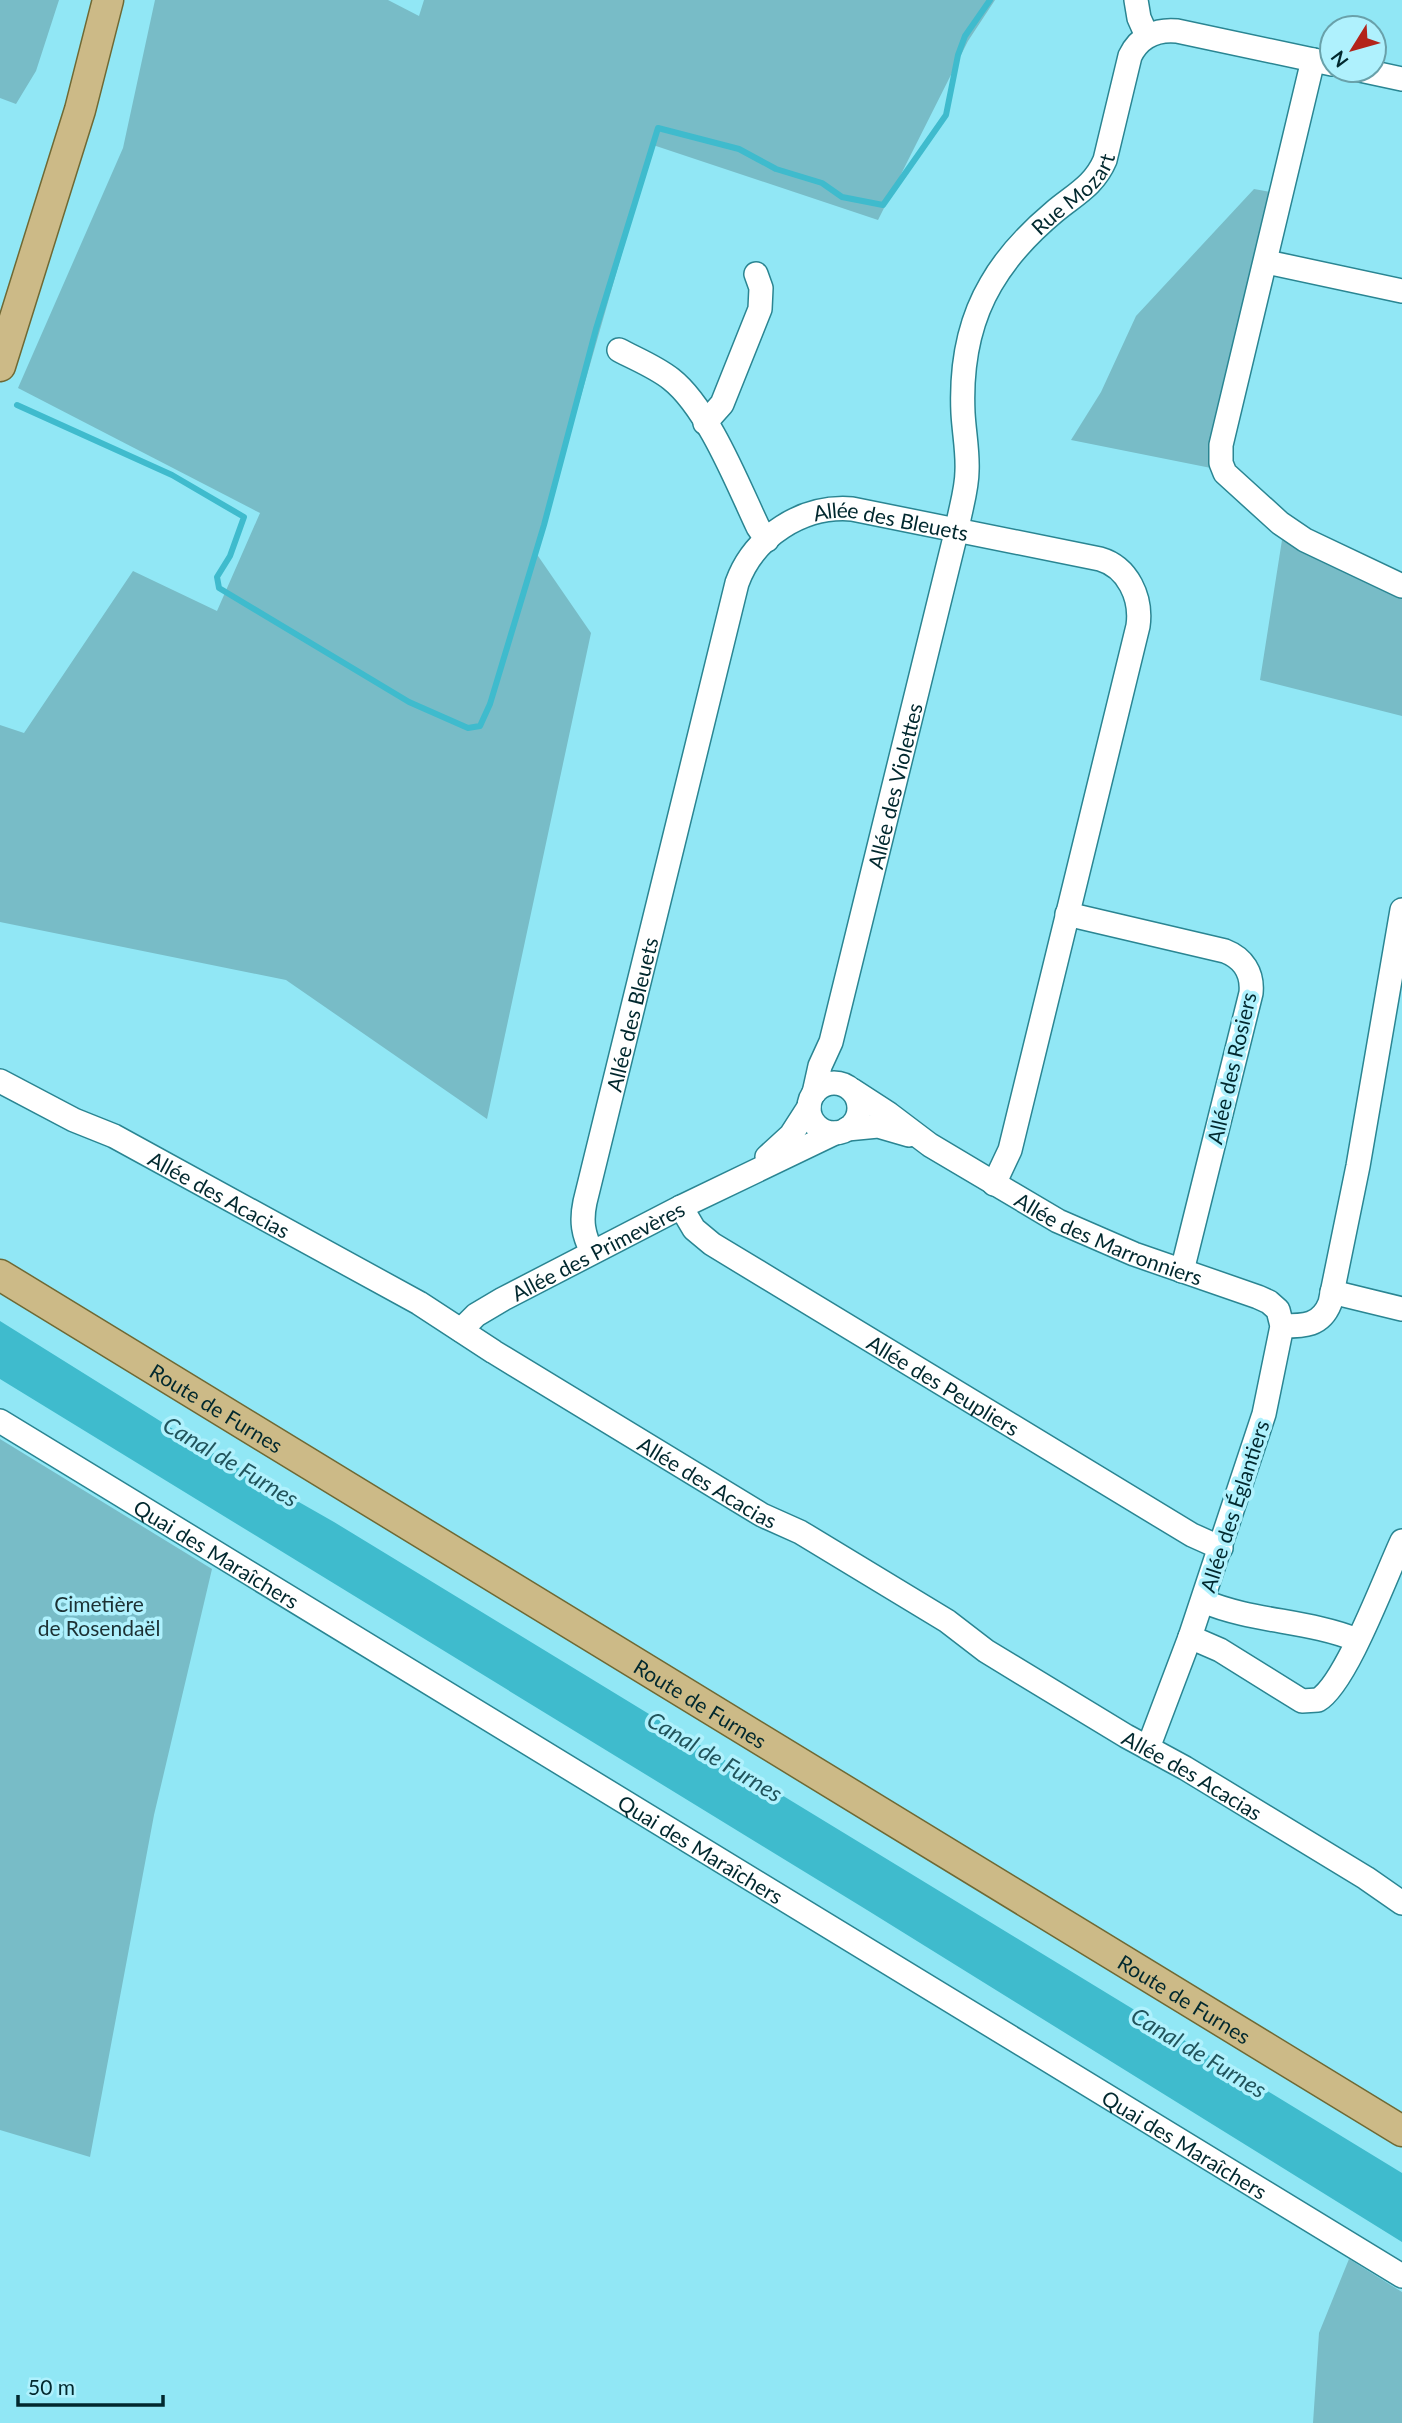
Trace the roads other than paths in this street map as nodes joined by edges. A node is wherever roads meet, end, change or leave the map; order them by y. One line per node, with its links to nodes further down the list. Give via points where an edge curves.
1 (108, 0): 10 (main road, via 80,110)
2 (1136, 0): 3 (street)
3 (1147, 36): 4 (street, via 1184,32); 12 (street, Rue Mozart, via 1130,56 1099,174 1022,242 990,285 978,311 963,384 968,469)
4 (1318, 61)
5 (1318, 76): 6 (street)
6 (1266, 262): 8 (street); 14 (street, via 1222,445 1223,468 1288,529)
7 (756, 274): 11 (street, via 760,309 722,404)
8 (1402, 291)
9 (619, 350): 11 (street, via 671,378)
10 (0, 366)
11 (705, 423): 13 (street)
12 (957, 529): 13 (street, Allée des Bleuets, via 837,508 803,516); 16 (street, Allée des Bleuets, via 1107,561 1126,578 1138,601 1138,626); 18 (street, Allée des Violettes)
13 (767, 540): 27 (street, Allée des Bleuets, via 747,563 732,601 584,1202 582,1224)
14 (1402, 586)
15 (1402, 910): 17 (street)
16 (1067, 914): 25 (street, Allée des Bleuets, via 1010,1150); 28 (street, Allée des Rosiers, via 1225,951 1241,962 1251,979)
17 (1391, 1041): 30 (street)
18 (831, 1042): 20 (street, Allée des Violettes, via 832,1066); 21 (street, Allée des Violettes)
19 (0, 1081): 33 (street, Allée des Acacias, via 114,1136)
20 (847, 1087): 21 (street, via 827,1084); 22 (street, via 858,1101 859,1111 856,1120); 23 (street, Allée des Marronniers)
21 (812, 1100): 22 (street, via 811,1117 816,1125 825,1131); 24 (street, Allée des Primevères, via 779,1148)
22 (841, 1131): 23 (street, Allée des Marronniers, via 885,1126); 24 (street, Allée des Primevères)
23 (930, 1145): 25 (street, Allée des Marronniers)
24 (739, 1177): 26 (street, Allée des Primevères)
25 (994, 1184): 28 (street, Allée des Marronniers, via 1080,1231)
26 (681, 1206): 27 (street, Allée des Primevères); 36 (street, Allée des Peupliers, via 694,1229 712,1244 1192,1535)
27 (592, 1252): 33 (street, Allée des Primevères, via 492,1305)
28 (1182, 1271): 32 (street, Allée des Marronniers, via 1269,1302 1278,1310)
29 (0, 1275): 44 (main road, Route de Furnes)
30 (1332, 1292): 31 (street); 32 (street, via 1319,1320 1304,1326)
31 (1402, 1310)
32 (1282, 1326): 36 (street, Allée des Églantiers, via 1264,1414)
33 (461, 1330): 40 (street, Allée des Acacias, via 762,1515 800,1532 947,1620 986,1651)
34 (0, 1421): 45 (street, Quai des Maraîchers)
35 (1402, 1541): 39 (street)
36 (1221, 1548): 37 (street, Allée des Églantiers)
37 (1203, 1601): 38 (street, Allée des Églantiers); 39 (street, via 1230,1612)
38 (1190, 1637): 39 (street, via 1307,1702 1329,1691); 40 (street, Allée des Églantiers)
39 (1357, 1640)
40 (1148, 1748): 41 (street, Allée des Acacias)
41 (1366, 1878): 42 (street); 43 (street, Allée des Acacias)
42 (1402, 1893)
43 (1402, 1903)
44 (1402, 2131)
45 (1402, 2276)

